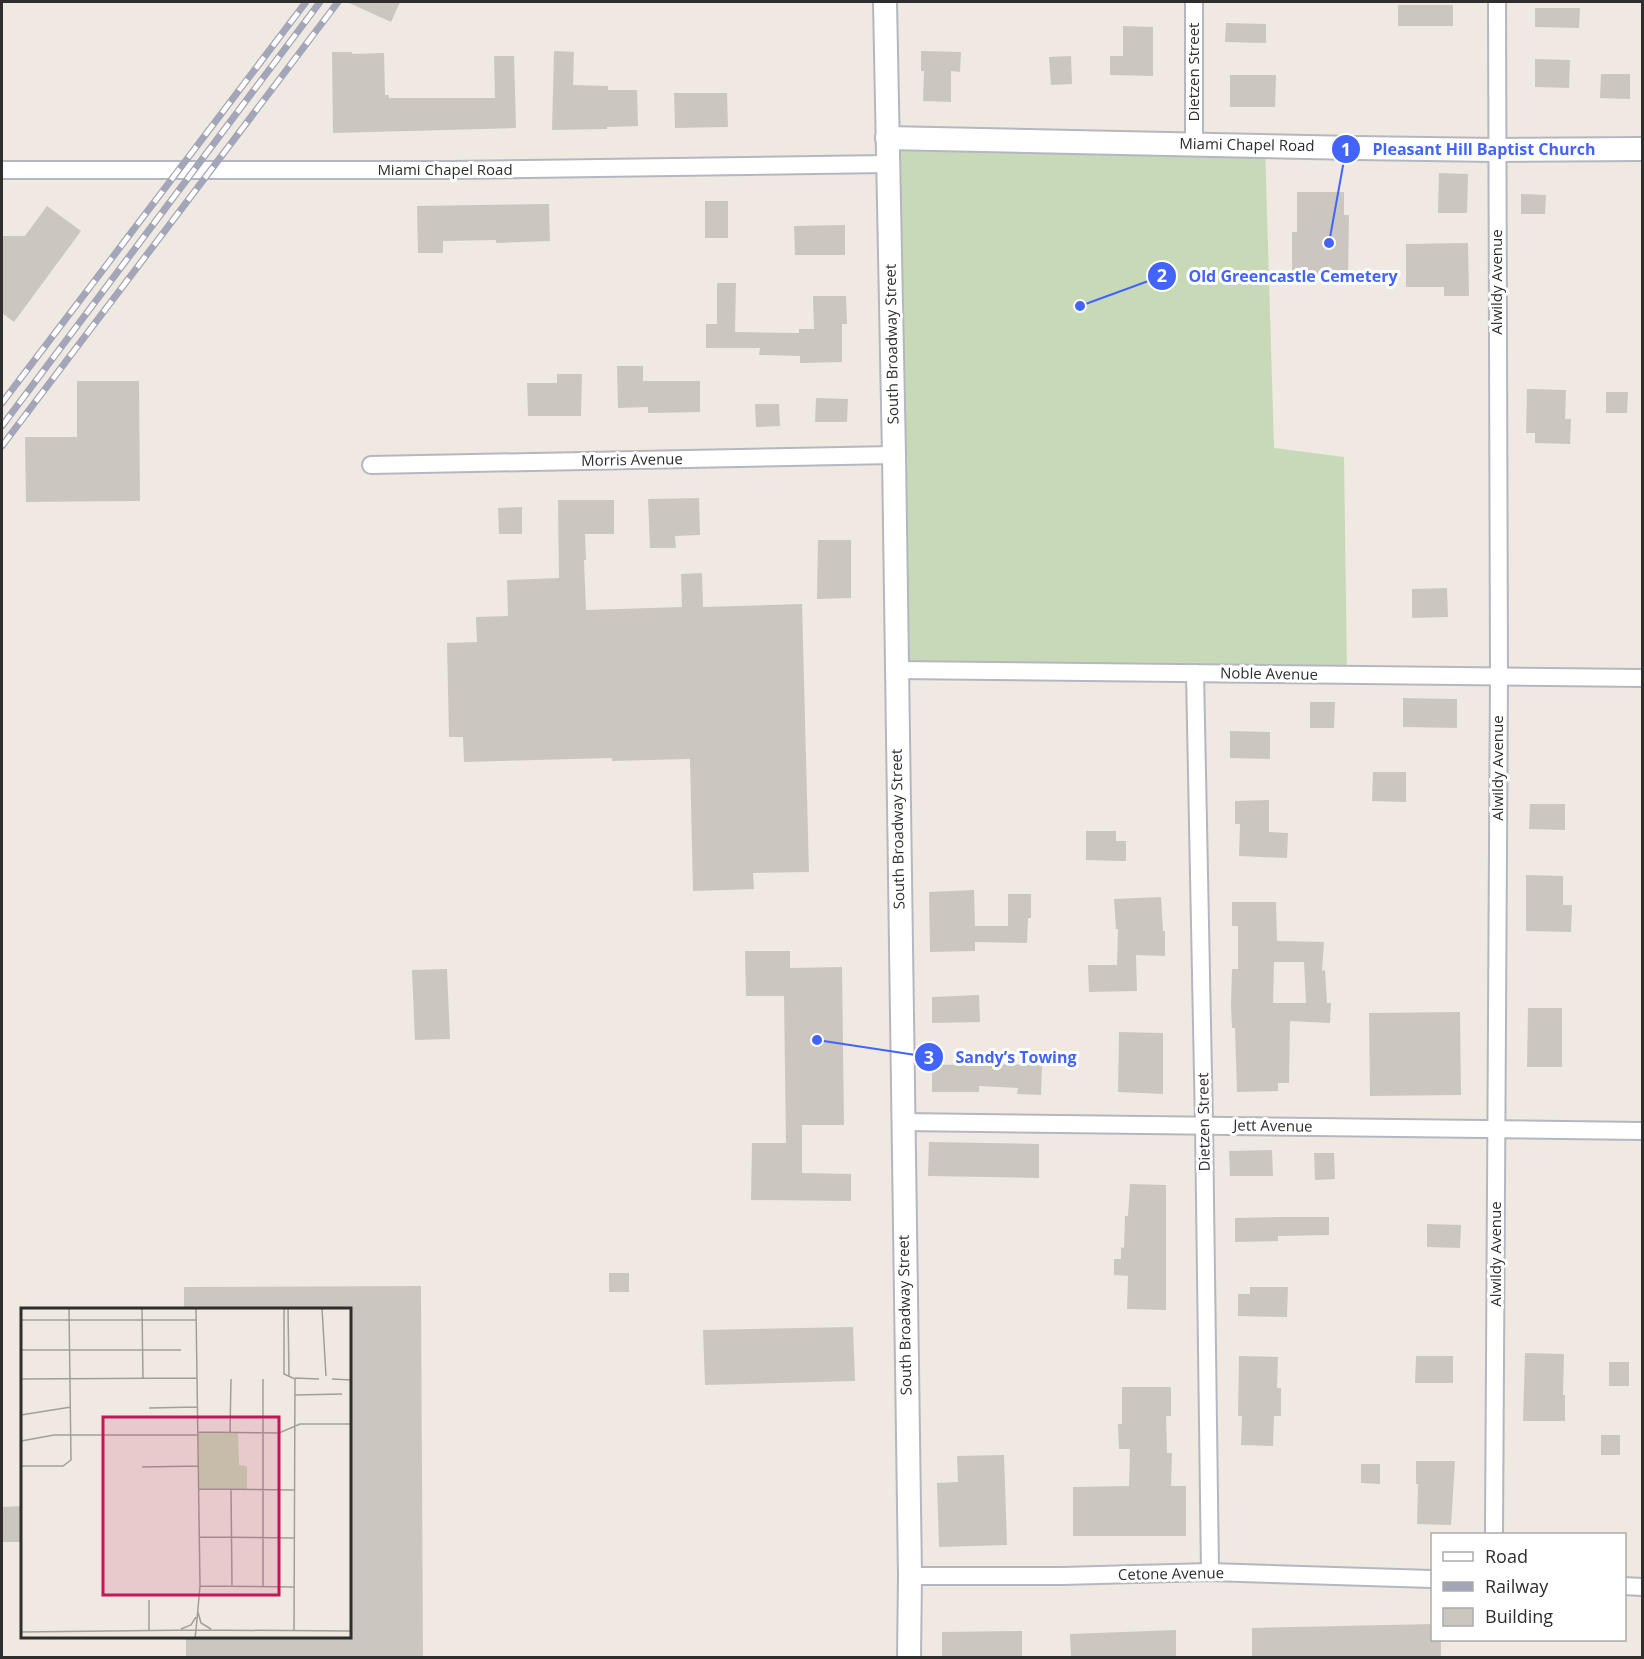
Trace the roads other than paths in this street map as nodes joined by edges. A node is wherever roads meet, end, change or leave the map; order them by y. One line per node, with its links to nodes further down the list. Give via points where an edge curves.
1 (885, 2): 4 (street, South Broadway Street)
2 (1194, 2): 5 (street, Dietzen Street)
3 (1497, 2): 7 (street, Alwildy Avenue)
4 (887, 138): 5 (street, Miami Chapel Road); 8 (street, South Broadway Street)
5 (1194, 143): 7 (street, Miami Chapel Road)
6 (1642, 149): 7 (street, Miami Chapel Road)
7 (1497, 150): 14 (street, Alwildy Avenue)
8 (888, 164): 9 (street, Miami Chapel Road, via 452,170); 10 (street, South Broadway Street)
9 (2, 170)
10 (894, 455): 11 (street, Morris Avenue); 12 (street, South Broadway Street)
11 (371, 465)
12 (896, 670): 13 (street, Noble Avenue); 16 (street, South Broadway Street)
13 (1195, 673): 14 (street, Noble Avenue); 17 (street, Dietzen Street)
14 (1499, 676): 15 (street, Noble Avenue); 18 (street, Alwildy Avenue)
15 (1642, 678)
16 (903, 1122): 17 (street, Jett Avenue); 22 (street, South Broadway Street)
17 (1204, 1125): 18 (street, Jett Avenue); 21 (street, Dietzen Street)
18 (1497, 1129): 19 (street, Jett Avenue); 20 (street, Alwildy Avenue)
19 (1642, 1131)
20 (1494, 1533)
21 (1210, 1572): 22 (street, Cetone Avenue); 23 (street, Cetone Avenue)
22 (910, 1576): 26 (street, South Broadway Street)
23 (1431, 1579)
24 (1626, 1586): 25 (street)
25 (1642, 1587)
26 (909, 1658)

